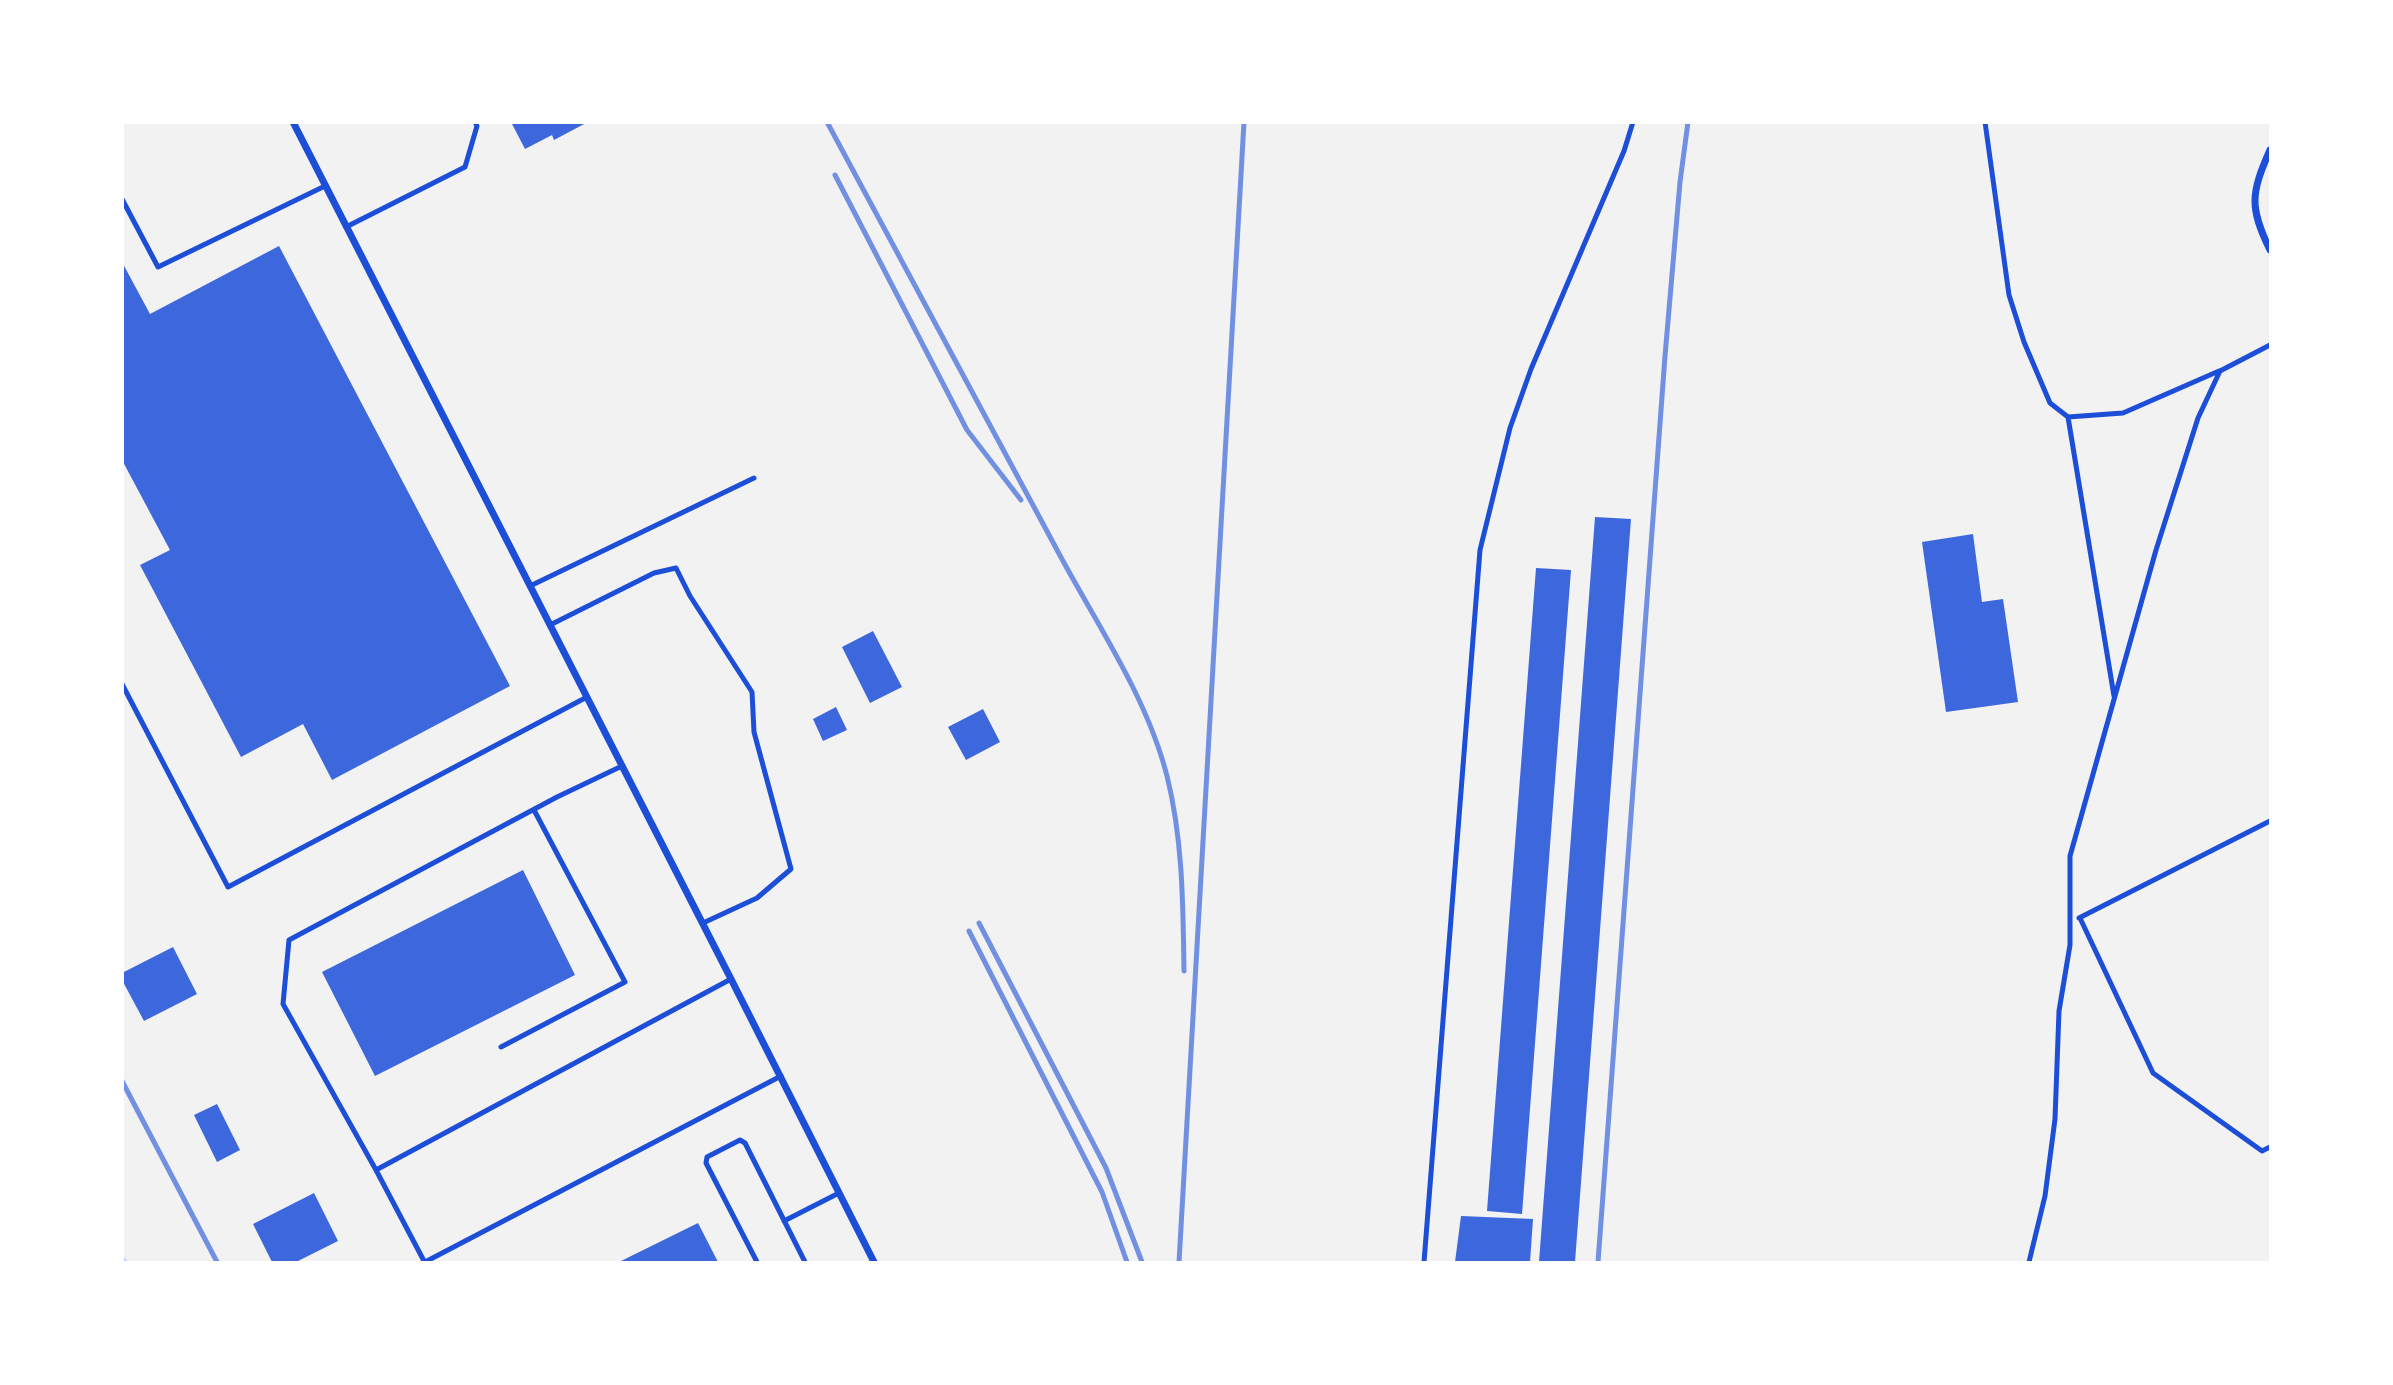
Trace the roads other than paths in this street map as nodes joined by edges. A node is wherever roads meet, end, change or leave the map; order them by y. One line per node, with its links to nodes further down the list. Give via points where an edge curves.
1 (293, 122): 6 (street)
2 (475, 122): 8 (lane, via 465,167)
3 (1633, 122): 36 (lane, via 1531,369 1510,428 1480,550)
4 (1985, 122): 12 (lane, via 2008,295 2050,403)
5 (2270, 150): 9 (street, via 2257,180 2255,207)
6 (325, 186): 7 (lane, via 158,267); 8 (street)
7 (122, 199)
8 (346, 227): 14 (street)
9 (2270, 250)
10 (2270, 345): 11 (lane)
11 (2220, 371): 12 (lane, via 2123,414); 18 (lane, via 2197,418)
12 (2067, 417): 18 (lane)
13 (754, 478): 14 (lane)
14 (530, 586): 15 (street)
15 (550, 625): 17 (street); 23 (lane, via 654,573 676,568 752,692 754,732 792,869 757,898)
16 (122, 684): 17 (lane, via 228,887)
17 (587, 697): 19 (street)
18 (2114, 699): 24 (lane, via 2070,856)
19 (622, 766): 20 (lane); 23 (street)
20 (534, 810): 26 (lane, via 625,982); 29 (lane, via 289,940 283,1004)
21 (2270, 821): 22 (lane)
22 (2080, 918): 24 (lane); 28 (lane, via 2153,1073 2262,1151)
23 (703, 923): 25 (street)
24 (2070, 923): 37 (lane, via 2059,1012 2055,1119 2045,1196)
25 (732, 979): 27 (street); 29 (lane)
26 (501, 1047)
27 (780, 1076): 30 (street); 32 (lane)
28 (2270, 1147)
29 (376, 1170): 32 (lane)
30 (839, 1193): 31 (lane); 35 (street)
31 (784, 1221): 33 (lane, via 745,1143 740,1140 708,1157 706,1163); 34 (lane)
32 (424, 1262)
33 (757, 1262)
34 (805, 1262)
35 (874, 1262)
36 (1424, 1262)
37 (2029, 1262)

